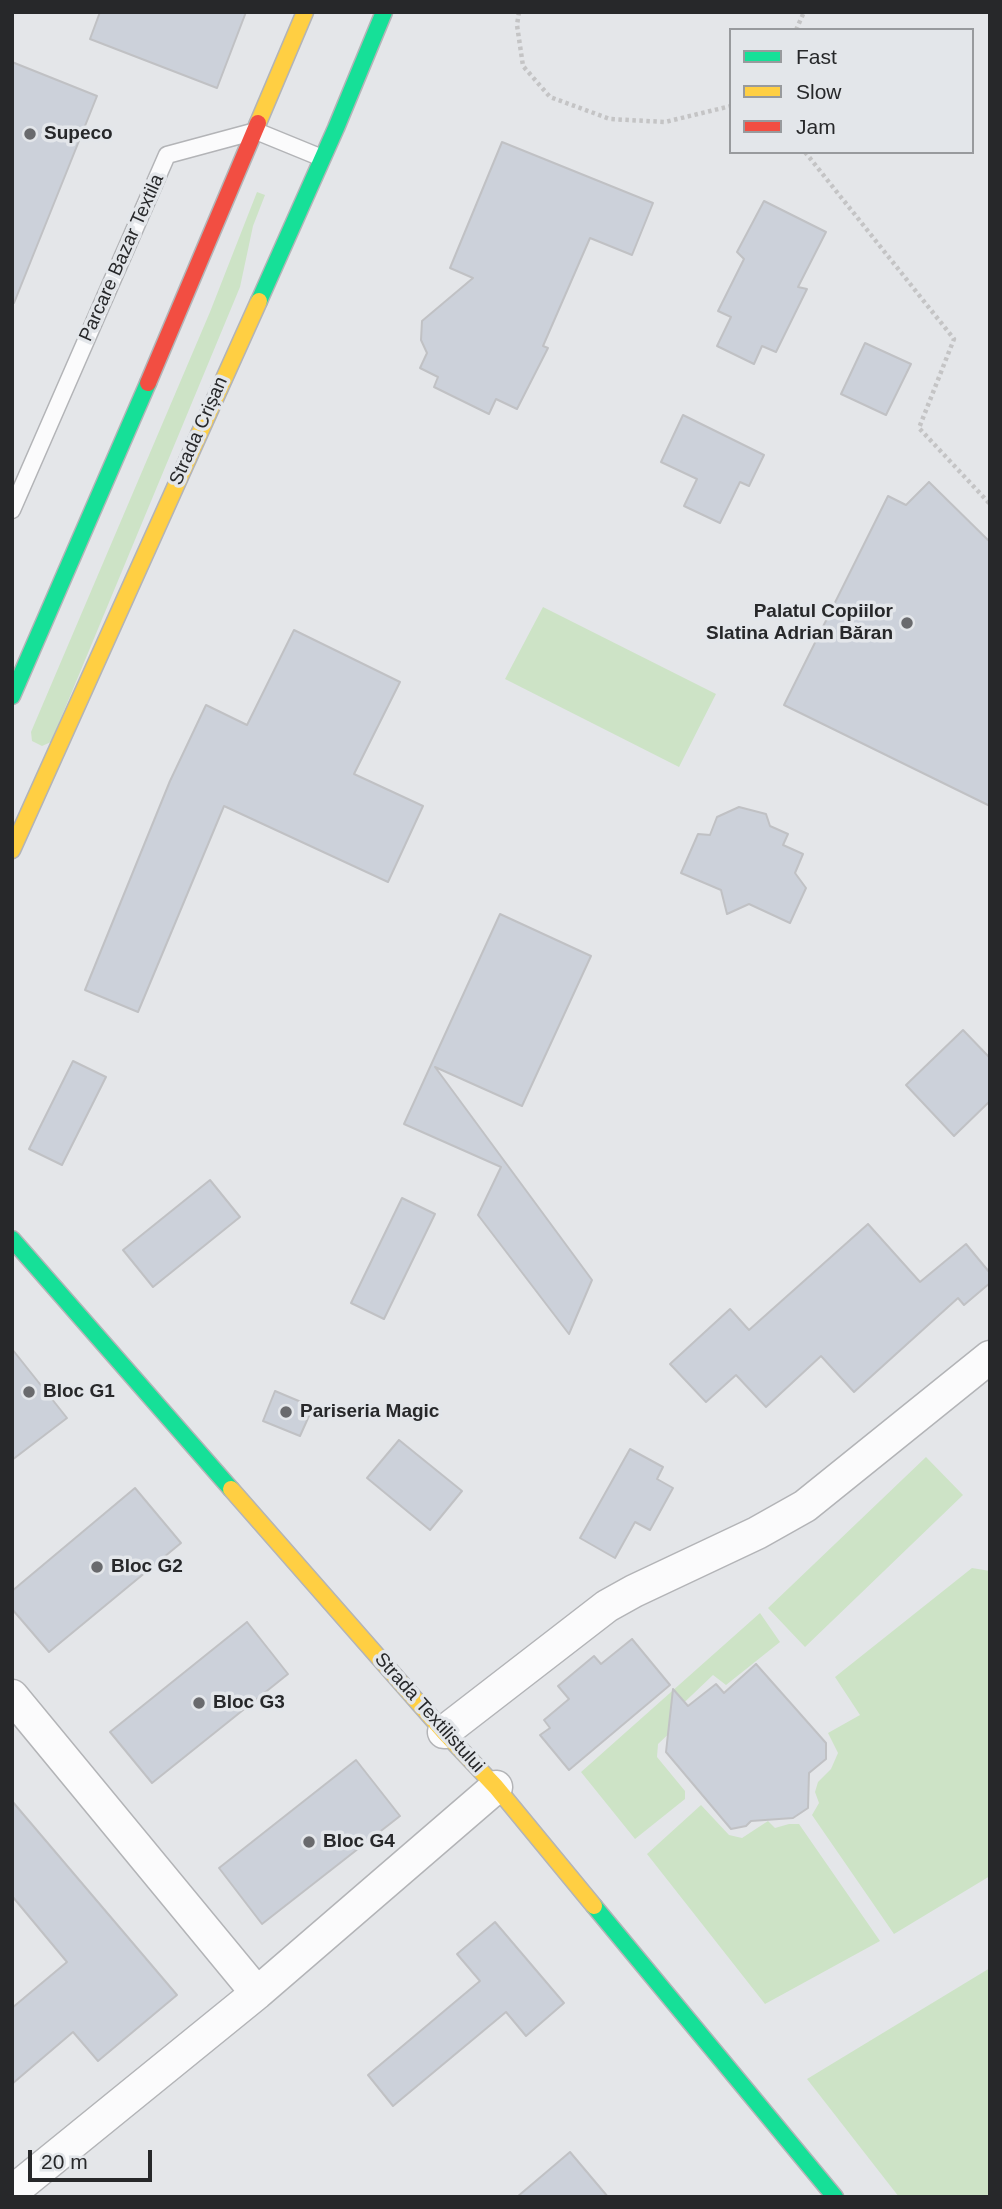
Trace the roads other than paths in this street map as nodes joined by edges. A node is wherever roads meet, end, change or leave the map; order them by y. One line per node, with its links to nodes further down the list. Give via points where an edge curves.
1 (305, 12): 3 (main road)
2 (384, 12): 4 (main road, Strada Crișan)
3 (256, 131): 4 (lane); 5 (lane, Parcare Bazar Textila, via 167,155); 6 (main road)
4 (322, 158): 7 (main road, Strada Crișan)
5 (12, 510)
6 (12, 695)
7 (12, 850)
8 (12, 1239): 11 (main road, Strada Textilistului)
9 (990, 1357): 11 (street, via 805,1506 607,1606)
10 (12, 1696): 13 (street)
11 (444, 1732): 12 (main road, Strada Textilistului)
12 (496, 1787): 13 (street); 15 (main road, Strada Textilistului)
13 (257, 1993): 14 (street)
14 (12, 2192)
15 (835, 2197)

